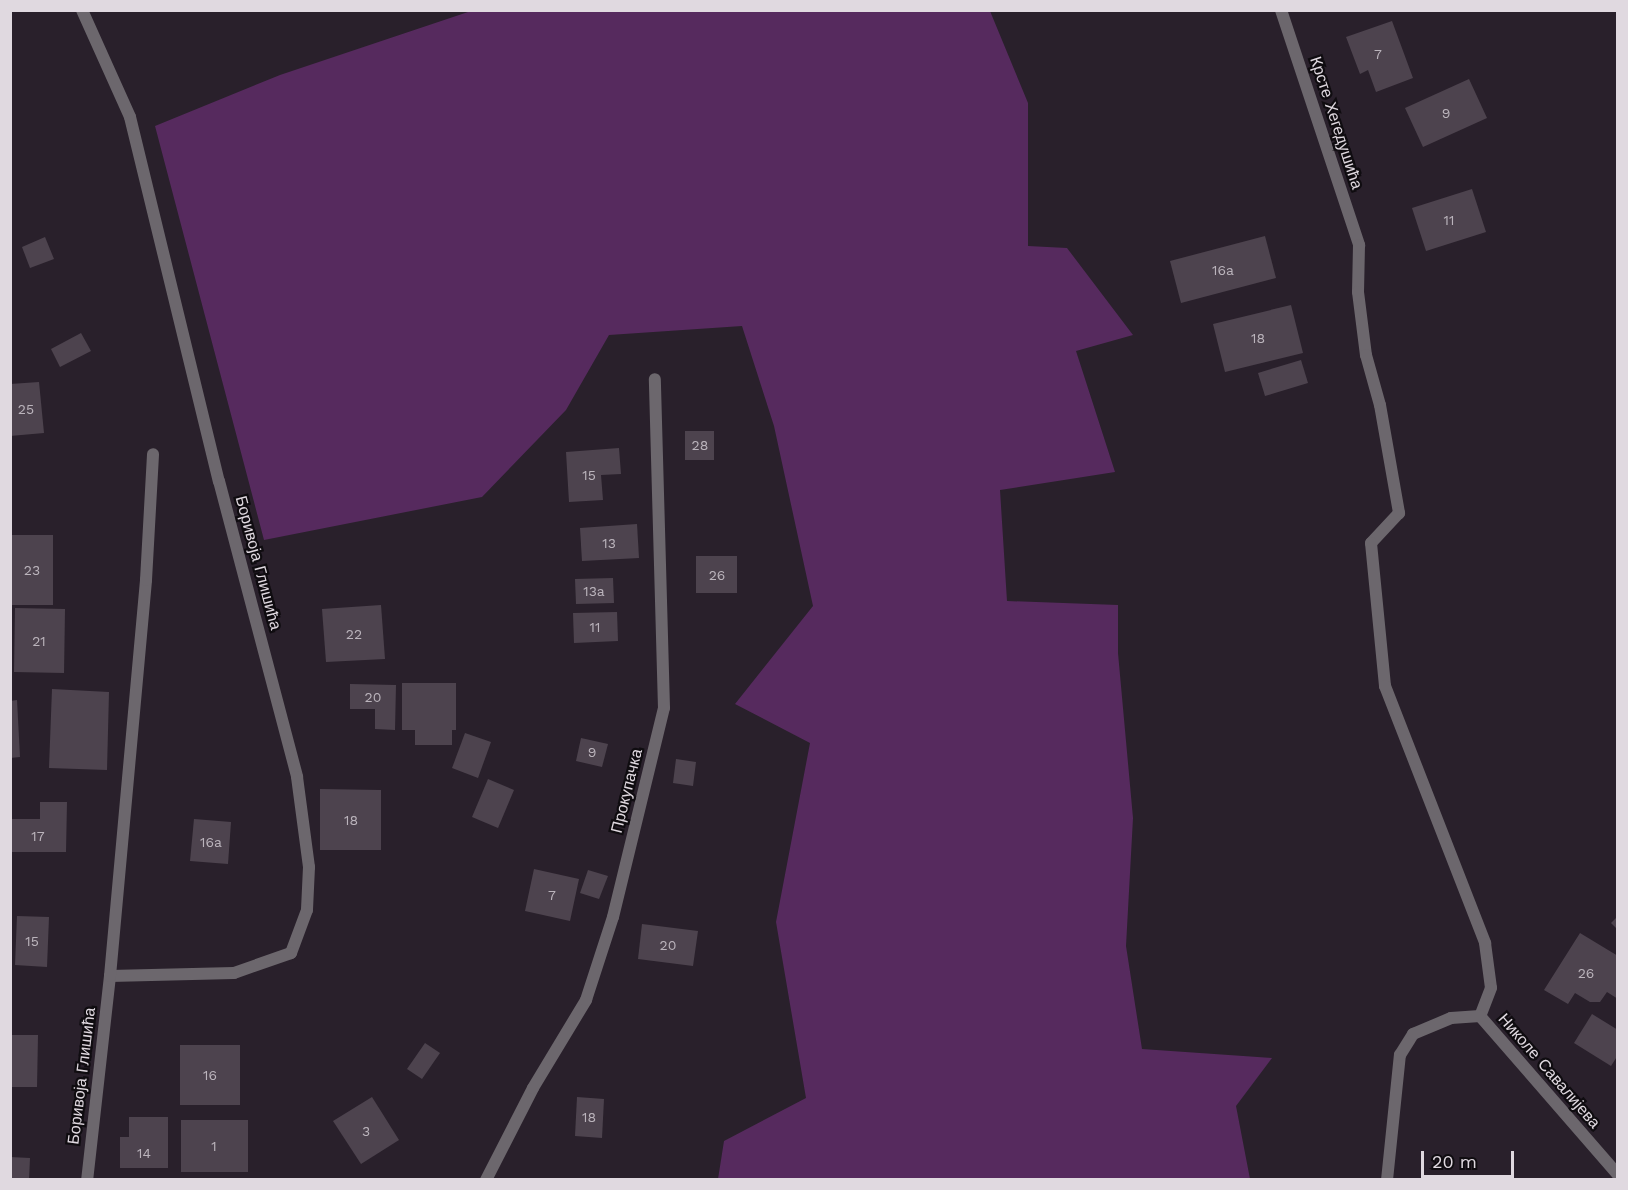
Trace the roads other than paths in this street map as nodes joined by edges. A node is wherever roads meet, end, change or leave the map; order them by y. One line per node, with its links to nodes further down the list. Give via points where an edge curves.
1 (82, 10): 5 (street, Боривоја Глишића, via 130,117 219,481 297,777 309,867 307,910 291,953 234,973)
2 (1281, 10): 6 (street, Крсте Хегедушића, via 1359,245 1358,292 1366,355 1380,405 1399,513 1371,543 1385,686 1485,943 1491,988)
3 (655, 379): 9 (street, Прокупачка, via 664,708 613,917 586,1000 533,1088)
4 (153, 453): 5 (street, Боривоја Глишића, via 146,580)
5 (110, 976): 8 (street, Боривоја Глишића)
6 (1480, 1016): 7 (street, Николе Савалијева); 10 (street, via 1450,1018 1413,1034 1400,1055)
7 (1617, 1175)
8 (87, 1179)
9 (486, 1179)
10 (1387, 1179)

